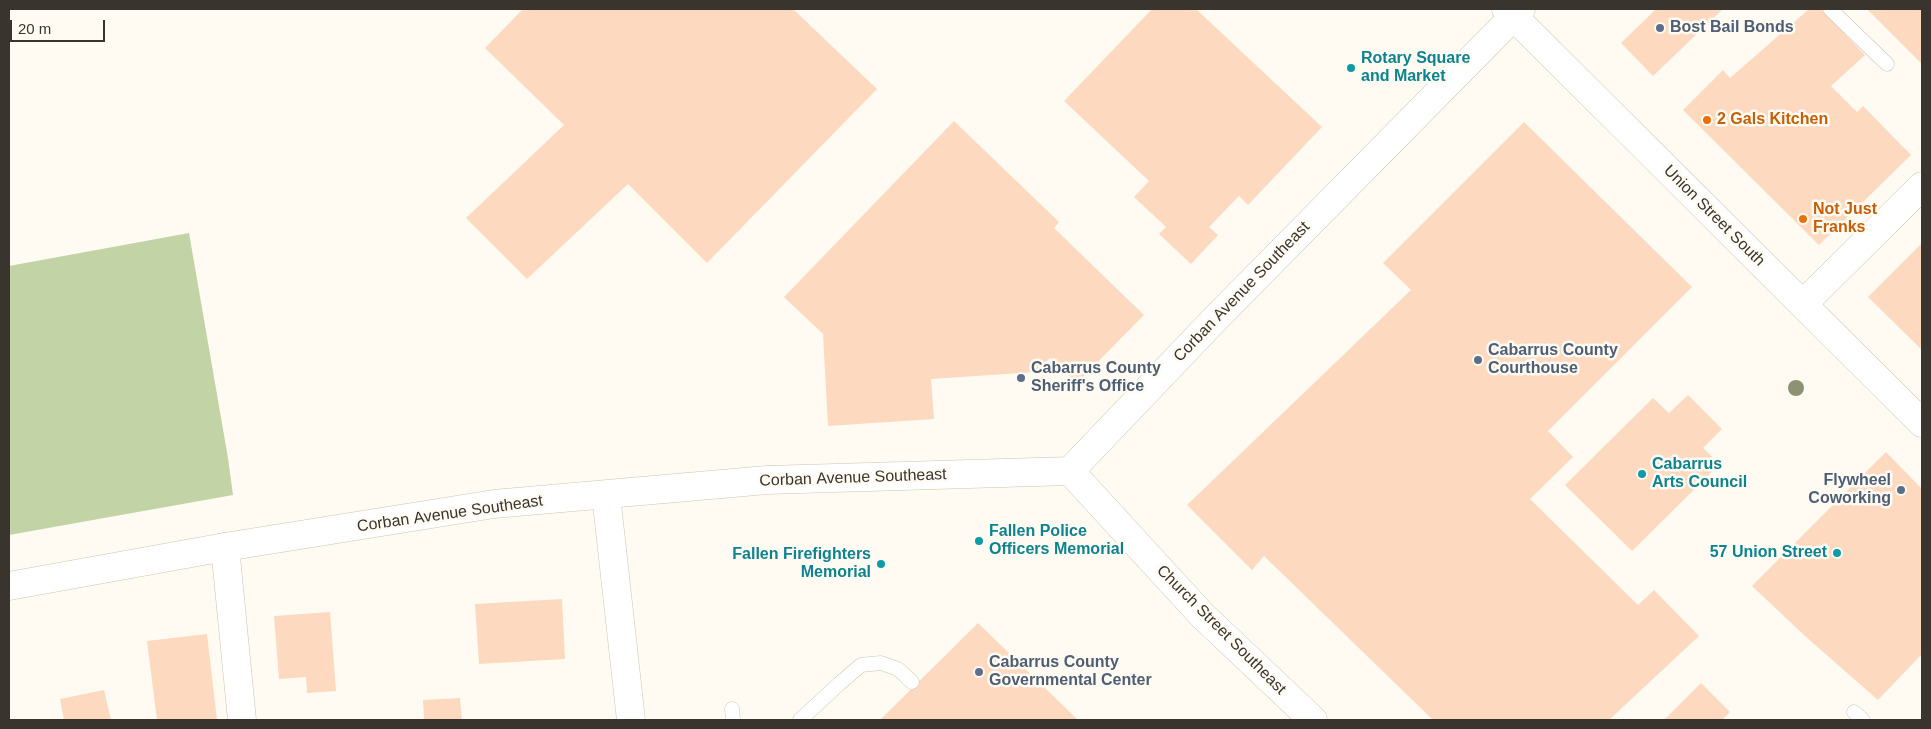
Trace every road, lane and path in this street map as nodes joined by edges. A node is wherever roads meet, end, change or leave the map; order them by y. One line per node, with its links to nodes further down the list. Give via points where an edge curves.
1 (1830, 9): 3 (lane)
2 (1513, 11): 5 (main road, Union Street South); 7 (main road, Corban Avenue Southeast)
3 (1887, 64)
4 (1922, 186): 5 (main road)
5 (1804, 304): 6 (main road, Union Street South)
6 (1922, 423)
7 (1070, 471): 8 (main road, Corban Avenue Southeast, via 767,480); 15 (main road, Church Street Southeast, via 1202,615)
8 (606, 495): 9 (main road, Corban Avenue Southeast, via 494,504); 13 (main road)
9 (225, 547): 10 (main road, Corban Avenue Southeast); 12 (main road)
10 (9, 586)
11 (912, 682): 14 (lane, via 898,669 881,663 862,665)
12 (242, 720)
13 (631, 720)
14 (800, 720)
15 (1313, 720)

